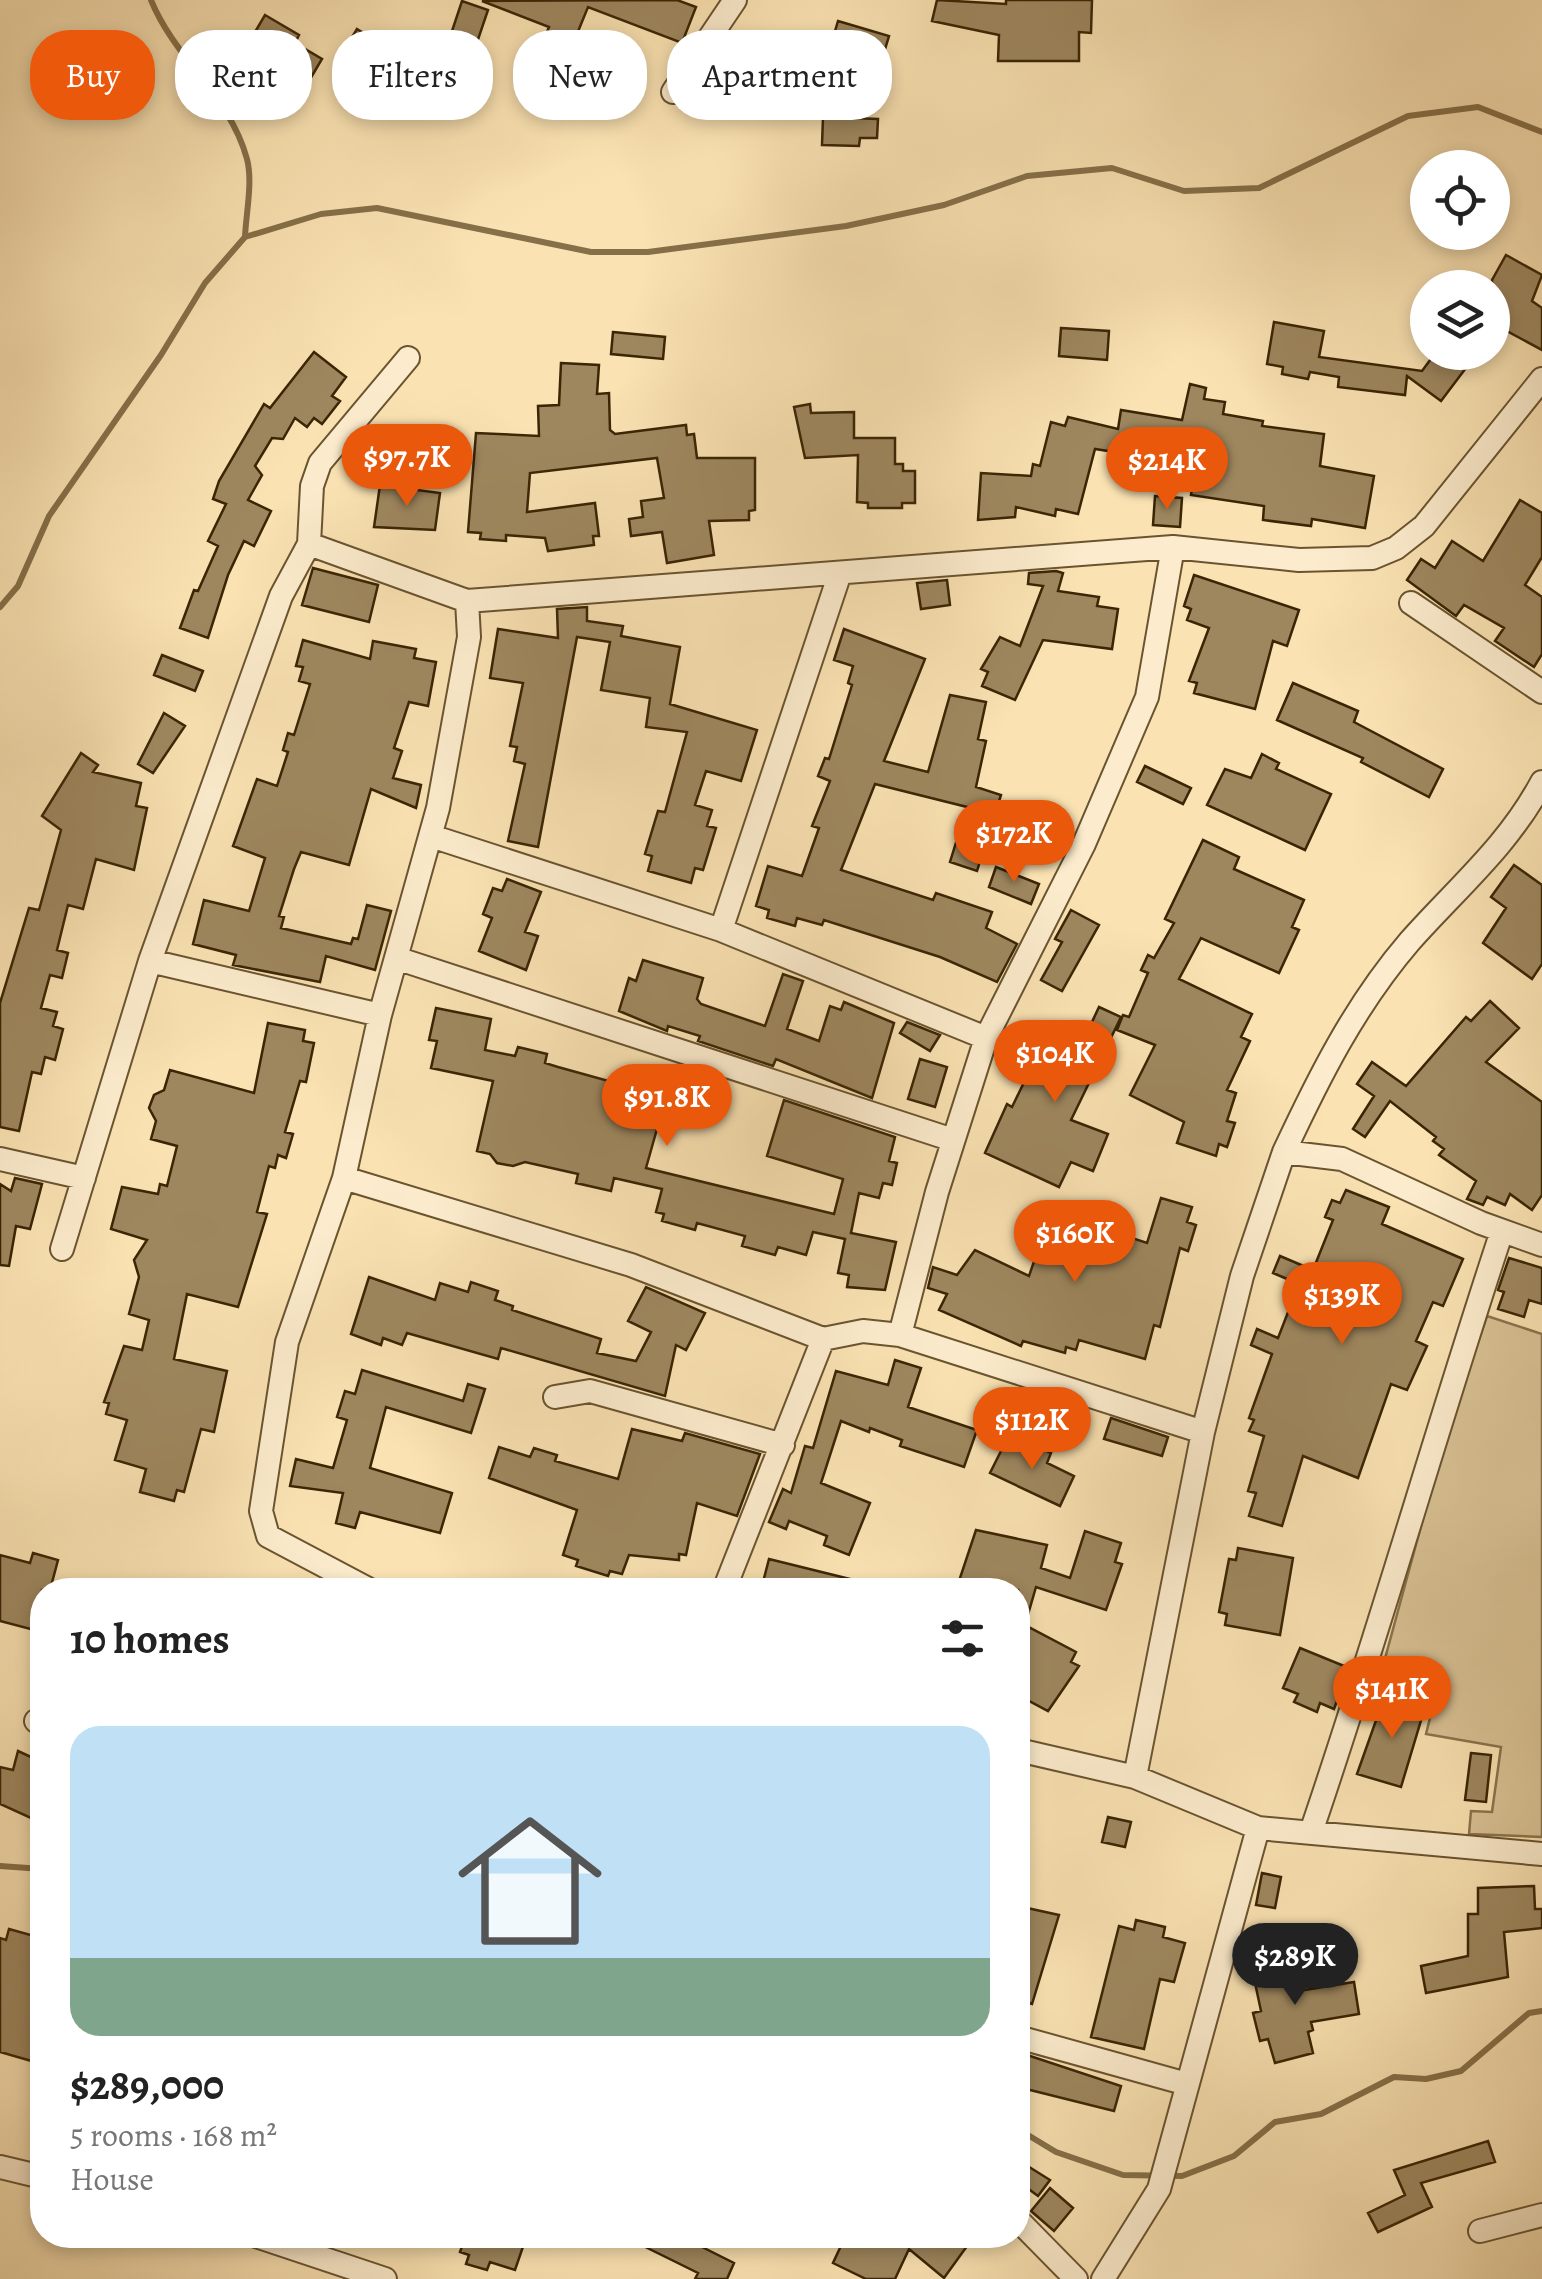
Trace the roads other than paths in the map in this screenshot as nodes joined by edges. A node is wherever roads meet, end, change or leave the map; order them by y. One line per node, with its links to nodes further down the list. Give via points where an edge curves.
1 (735, 0): 2 (street)
2 (715, 30)
3 (408, 358): 5 (street, via 320,463)
4 (1542, 378): 6 (street, via 1424,526 1384,553 1299,560)
5 (309, 544): 8 (street); 15 (street, via 280,596)
6 (1173, 547): 7 (street); 17 (street, via 1157,654 1132,740)
7 (840, 573): 8 (street); 13 (street)
8 (467, 601): 12 (street, via 469,637)
9 (1411, 603): 10 (street)
10 (1542, 692)
11 (1542, 782): 19 (street, via 1515,830 1409,942 1360,1006)
12 (430, 836): 13 (street); 14 (street)
13 (721, 930): 17 (street)
14 (396, 958): 16 (street); 18 (street)
15 (150, 961): 16 (street); 21 (street)
16 (380, 1016): 22 (street)
17 (986, 1038): 18 (street)
18 (954, 1140): 26 (street)
19 (1284, 1152): 23 (street, via 1342,1159); 29 (street, via 1242,1276)
20 (0, 1159): 21 (street)
21 (84, 1178): 25 (street)
22 (344, 1178): 27 (street, via 631,1265); 31 (street, via 287,1342 261,1511 268,1536)
23 (1502, 1231): 24 (street); 36 (street)
24 (1542, 1245)
25 (62, 1249)
26 (900, 1335): 27 (street); 29 (street)
27 (823, 1339): 30 (street)
28 (555, 1397): 30 (street, via 590,1392)
29 (1203, 1432): 34 (street)
30 (783, 1445): 32 (street)
31 (347, 1578)
32 (729, 1578)
33 (1030, 1753): 34 (street)
34 (1135, 1776): 35 (street)
35 (1258, 1828): 36 (street); 39 (street)
36 (1311, 1832): 37 (street)
37 (1542, 1854)
38 (1030, 2040): 39 (street)
39 (1187, 2084): 48 (street, via 1159,2189)
40 (0, 2167): 41 (street)
41 (30, 2174)
42 (1542, 2215): 43 (street)
43 (1480, 2231)
44 (1030, 2232): 47 (street)
45 (296, 2248): 46 (street)
46 (384, 2279)
47 (1076, 2279)
48 (1103, 2279)

